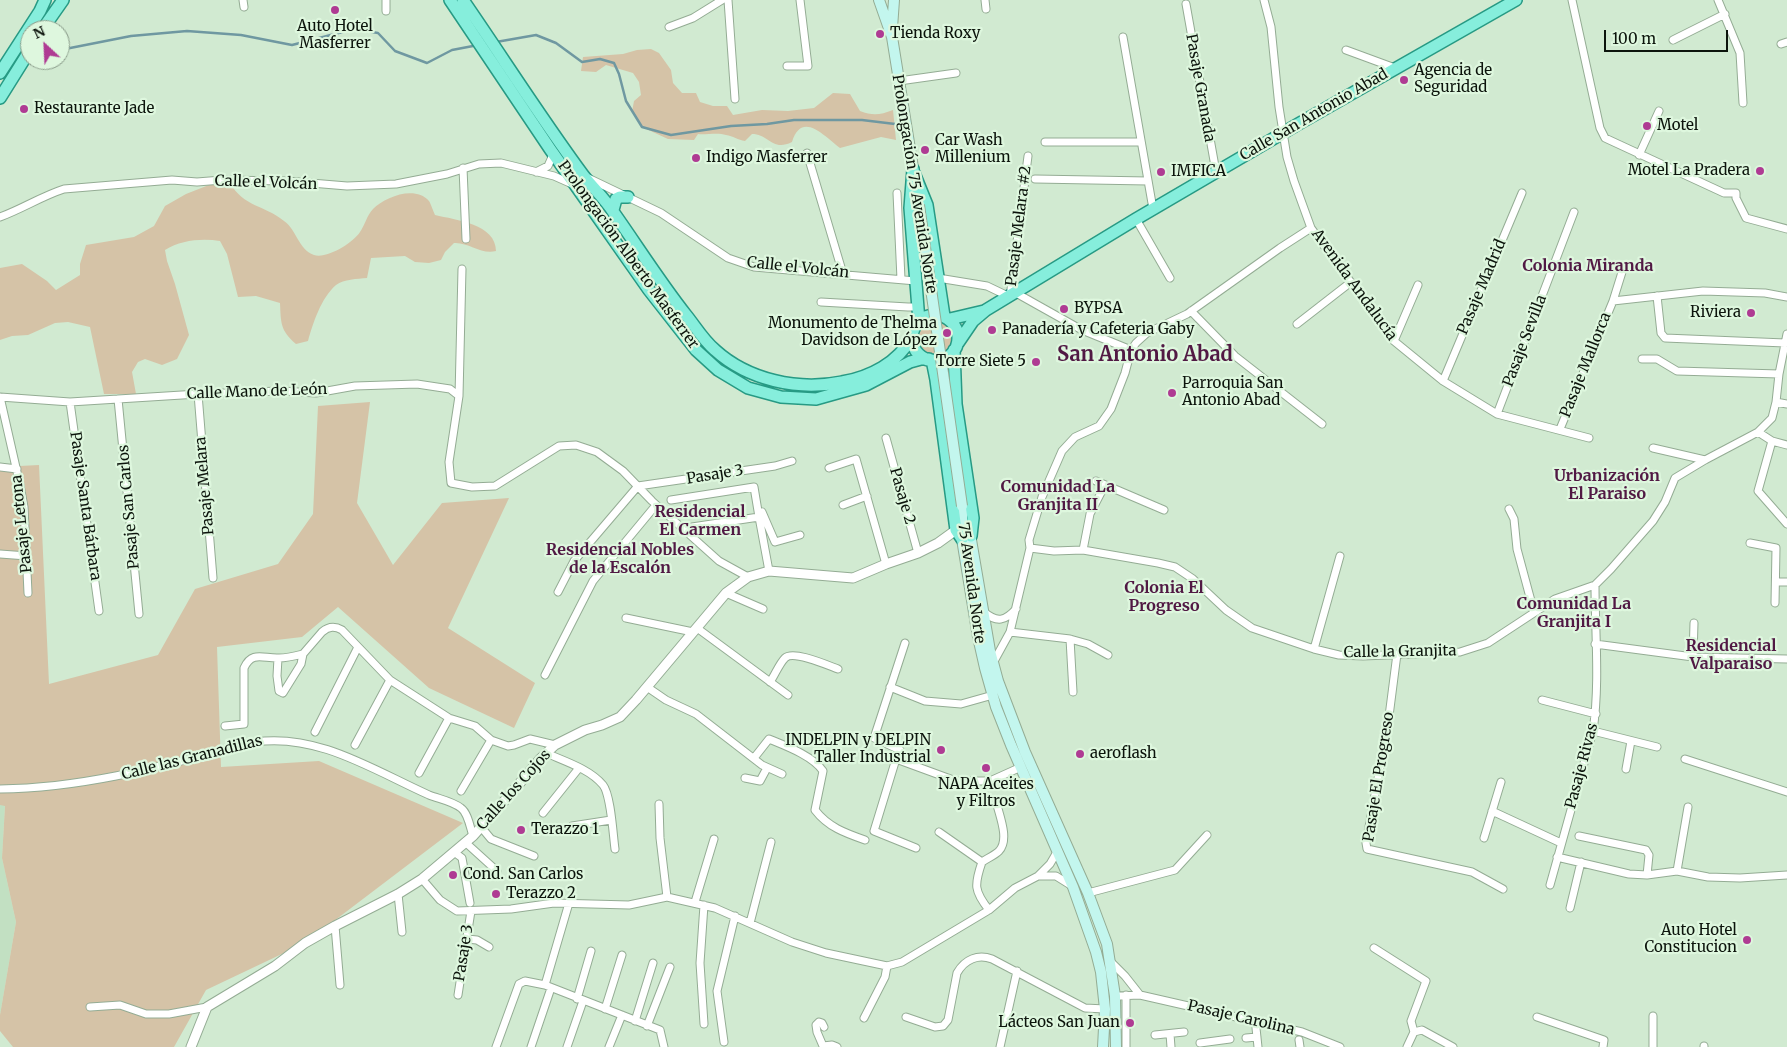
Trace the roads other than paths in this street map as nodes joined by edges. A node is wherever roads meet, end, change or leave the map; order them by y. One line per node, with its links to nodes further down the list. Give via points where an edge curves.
1 (45, 0): 29 (main road)
2 (63, 0): 20 (main road)
3 (386, 0): 18 (street)
4 (450, 0): 39 (main road, Prolongación Alberto Masferrer)
5 (464, 0): 47 (main road, Prolongación Alberto Masferrer)
6 (722, 0): 21 (street, via 694,18)
7 (728, 0): 33 (street)
8 (800, 0): 27 (street, via 808,66)
9 (879, 0): 22 (main road, Prolongación 75 Avenida Norte)
10 (894, 0): 22 (main road, Prolongación 75 Avenida Norte)
11 (985, 0): 17 (street)
12 (1264, 0): 36 (street, Avenida Andalucía, via 1271,27)
13 (1516, 0): 28 (main road, Calle San Antonio Abad)
14 (1572, 0): 41 (street, via 1600,128 1605,138)
15 (1718, 0): 19 (street)
16 (1186, 4): 46 (street, Pasaje Granada)
17 (986, 9)
18 (386, 11)
19 (1725, 14): 24 (street); 34 (street, via 1740,53)
20 (49, 20)
21 (669, 28)
22 (892, 37): 31 (main road, Prolongación 75 Avenida Norte)
23 (1123, 37): 38 (street)
24 (1672, 40)
25 (1346, 50): 28 (street)
26 (20, 66): 32 (main road)
27 (787, 66)
28 (1395, 68): 36 (main road, Calle San Antonio Abad)
29 (0, 72)
30 (956, 73): 31 (street)
31 (899, 81): 44 (main road, Prolongación 75 Avenida Norte)
32 (0, 98)
33 (735, 99)
34 (1743, 103)
35 (1659, 111): 41 (street)
36 (1283, 133): 46 (main road, Calle San Antonio Abad); 59 (street, Avenida Andalucía, via 1294,181)
37 (1046, 142): 38 (street)
38 (1141, 142): 49 (street)
39 (552, 151): 45 (street, via 548,166); 50 (main road, Prolongación Alberto Masferrer)
40 (807, 153): 64 (street)
41 (1639, 155): 60 (street, via 1724,193 1736,193 1746,218)
42 (1028, 156): 71 (street, Pasaje Melara #2)
43 (463, 168): 45 (street, Calle el Volcán, via 501,163); 57 (street, Calle el Volcán, via 396,184 347,186 172,180 89,186 64,189); 61 (street)
44 (913, 169): 65 (main road, via 927,205); 68 (main road, via 910,208); 120 (main road, Prolongación 75 Avenida Norte, bridge)
45 (536, 172): 50 (street, Calle el Volcán, via 560,178)
46 (1216, 172): 54 (main road, Calle San Antonio Abad)
47 (584, 175): 53 (street, Calle el Volcán); 55 (main road, Prolongación Alberto Masferrer)
48 (1035, 179): 49 (street)
49 (1148, 181): 54 (street)
50 (577, 187): 89 (main road, Prolongación Alberto Masferrer, via 649,290 696,350 718,370 748,388 781,397 816,399 866,385 906,364)
51 (897, 193): 67 (street)
52 (1522, 193): 91 (street, Pasaje Madrid)
53 (628, 197): 55 (main road, via 616,199); 64 (street, Calle el Volcán, via 662,213 728,258 754,267)
54 (1154, 209): 58 (main road, Calle San Antonio Abad)
55 (612, 210): 83 (main road, Prolongación Alberto Masferrer, via 700,334 715,350 753,374 776,382 801,385 855,380 898,357)
56 (1574, 212): 99 (street, Pasaje Sevilla)
57 (0, 217)
58 (1136, 220): 66 (street); 71 (main road, Calle San Antonio Abad)
59 (1311, 228): 69 (street, Avenida Andalucía); 78 (street)
60 (1787, 229)
61 (466, 239)
62 (462, 269): 93 (street)
63 (1623, 269): 74 (street, Pasaje Mallorca)
64 (844, 274): 67 (street, Calle el Volcán)
65 (938, 278): 71 (street, via 987,286); 79 (main road)
66 (1170, 278)
67 (902, 279): 68 (street, Calle el Volcán)
68 (916, 280): 76 (main road)
69 (1350, 282): 81 (street); 84 (street, Avenida Andalucía)
70 (1418, 285): 84 (street)
71 (1013, 295): 77 (main road, Calle San Antonio Abad); 87 (street, via 1082,330)
72 (1657, 296): 73 (street, Pasaje Mallorca, via 1703,291); 74 (street, Pasaje Mallorca); 85 (street, via 1661,333 1665,338)
73 (1787, 297)
74 (1613, 300): 101 (street, Pasaje Mallorca)
75 (821, 302): 76 (street)
76 (919, 307): 80 (main road)
77 (986, 310): 79 (main road, Calle San Antonio Abad); 86 (main road, Calle San Antonio Abad, via 973,321)
78 (1191, 311): 87 (street, via 1147,333); 100 (street, via 1235,356)
79 (947, 318): 80 (main road, via 931,315); 86 (main road, via 957,330)
80 (919, 321): 83 (main road)
81 (1297, 324)
82 (1787, 334): 85 (street, Calle la Granjita)
83 (912, 337): 89 (main road, via 915,349)
84 (1394, 341): 91 (street, Avenida Andalucía)
85 (1785, 343): 90 (street, Calle la Granjita)
86 (956, 347): 89 (main road, via 943,359); 127 (main road, via 956,404 973,518)
87 (1131, 350): 129 (street, via 1111,408 1099,426 1075,437 1062,451 1042,497 1029,540)
88 (1642, 359): 90 (street, via 1657,360 1677,371)
89 (930, 360): 127 (main road)
90 (1779, 374): 97 (street, Calle la Granjita)
91 (1443, 381): 99 (street, Avenida Andalucía)
92 (198, 394): 93 (street, Calle Mano de León, via 316,393 356,386 417,384 450,389); 95 (street, Calle Mano de León); 138 (street, Pasaje Melara)
93 (459, 396): 115 (street, via 449,462 451,483 472,487 495,486 559,446 576,445 597,452)
94 (0, 398): 96 (street, Calle Mano de León); 112 (street, Pasaje Letona)
95 (118, 400): 96 (street, Calle Mano de León); 151 (street, Pasaje San Carlos)
96 (70, 402): 148 (street, Pasaje Santa Bárbara)
97 (1776, 402): 98 (street); 102 (street, Calle la Granjita, via 1772,418)
98 (1787, 404)
99 (1497, 414): 101 (street, Avenida Andalucía)
100 (1322, 424)
101 (1560, 429): 104 (street, Avenida Andalucía)
102 (1758, 432): 105 (street); 108 (street, Calle la Granjita)
103 (886, 438): 131 (street, Pasaje 2)
104 (1589, 438)
105 (1772, 441): 106 (street); 124 (street, via 1758,491)
106 (1787, 445)
107 (1653, 448): 108 (street)
108 (1704, 460): 141 (street, Calle la Granjita, via 1675,478 1665,502 1652,521)
109 (792, 461): 115 (street, Pasaje 3)
110 (0, 467): 112 (street)
111 (829, 468): 116 (street, via 856,459)
112 (17, 469): 133 (street, Pasaje Letona, via 24,507)
113 (1096, 481): 114 (street)
114 (1105, 485): 122 (street); 130 (street, via 1090,514)
115 (638, 486): 118 (street); 142 (street, via 574,560)
116 (867, 496): 119 (street); 135 (street)
117 (671, 500): 123 (street, via 754,487)
118 (656, 505): 137 (street, via 719,561); 169 (street, via 593,581)
119 (843, 505)
120 (962, 508): 127 (main road, 75 Avenida Norte)
121 (1509, 509): 150 (street, via 1514,519 1519,558)
122 (1164, 510)
123 (761, 514): 125 (street); 126 (street, via 775,542); 136 (street)
124 (1787, 524)
125 (692, 527)
126 (800, 535)
127 (963, 535): 131 (street, Calle los Cojos); 149 (main road, 75 Avenida Norte); 175 (main road, 75 Avenida Norte, via 978,637)
128 (1750, 543): 139 (street, via 1776,548)
129 (1030, 548): 130 (street, Calle la Granjita, via 1054,552); 147 (street)
130 (1083, 550): 160 (street, Calle la Granjita, via 1175,567 1252,628)
131 (918, 553): 135 (street, Calle los Cojos)
132 (0, 554): 133 (street)
133 (27, 556): 143 (street, Pasaje Letona)
134 (1340, 556): 160 (street)
135 (886, 564): 136 (street, Calle los Cojos, via 853,578)
136 (769, 571): 137 (street, Calle los Cojos)
137 (748, 576): 144 (street, Calle los Cojos)
138 (213, 578)
139 (1776, 582): 140 (street); 145 (street)
140 (1787, 582)
141 (1595, 585): 150 (street, Calle la Granjita, via 1555,599); 158 (street, Pasaje Rivas)
142 (558, 592)
143 (28, 593)
144 (726, 593): 146 (street); 154 (street, Calle los Cojos)
145 (1775, 603)
146 (763, 608)
147 (1016, 609): 149 (street, via 1001,619 990,618); 155 (street)
148 (99, 611)
149 (984, 612): 167 (main road, 75 Avenida Norte)
150 (1534, 612): 162 (street, Calle la Granjita, via 1488,643 1460,652)
151 (139, 614)
152 (626, 618): 154 (street)
153 (1694, 623): 164 (street)
154 (695, 630): 171 (street); 172 (street, Calle los Cojos)
155 (1010, 632): 156 (street); 167 (street)
156 (1070, 639): 163 (street); 174 (street)
157 (905, 643): 173 (street)
158 (1595, 644): 164 (street); 178 (street, Pasaje Rivas)
159 (358, 647): 161 (street, via 342,630 330,627); 170 (street); 181 (street)
160 (1314, 649): 162 (street, Calle la Granjita, via 1355,656)
161 (303, 654): 165 (street); 165 (street, via 301,664 282,693 278,684)
162 (1397, 654): 237 (street, Pasaje El Progreso, via 1367,849 1472,872)
163 (1108, 655)
164 (1693, 657): 166 (street)
165 (278, 658): 180 (street, via 259,656 246,662 244,724)
166 (1787, 659)
167 (993, 664): 238 (main road, 75 Avenida Norte, via 1025,752)
168 (838, 669): 171 (street, via 790,655)
169 (545, 675)
170 (390, 680): 179 (street); 185 (street)
171 (770, 682): 176 (street)
172 (648, 687): 186 (street, Calle los Cojos, via 620,716); 189 (street, via 666,700 696,714)
173 (890, 687): 175 (street, via 925,700 961,704); 190 (street, via 874,738 900,750)
174 (1073, 692)
175 (993, 694): 192 (main road, 75 Avenida Norte)
176 (788, 695)
177 (1542, 700): 178 (street)
178 (1596, 714): 182 (street, Pasaje Rivas)
179 (449, 718): 183 (street, via 475,726); 196 (street)
180 (225, 726)
181 (315, 732)
182 (1593, 732): 184 (street); 220 (street, Pasaje Rivas)
183 (491, 740): 186 (street, via 508,746 530,739); 201 (street)
184 (1631, 740): 187 (street); 195 (street)
185 (355, 745)
186 (555, 745): 188 (street, Calle los Cojos)
187 (1656, 747)
188 (546, 753): 193 (street); 209 (street, Calle los Cojos)
189 (754, 758): 194 (street); 217 (street, via 769,738 819,765 823,771 816,810 831,826)
190 (896, 759): 192 (street, via 956,781 990,781); 221 (street, via 874,831)
191 (1685, 759): 202 (street)
192 (1021, 767): 224 (main road, 75 Avenida Norte)
193 (579, 768): 207 (street); 208 (street, via 604,785)
194 (767, 768): 197 (street); 198 (street, via 760,780)
195 (1626, 769)
196 (419, 773)
197 (782, 774)
198 (744, 778)
199 (1501, 782): 206 (street)
200 (0, 789): 213 (street, Calle las Granadillas, via 79,783 132,774 255,742 287,741 324,748 462,808)
201 (461, 791)
202 (1787, 792)
203 (996, 802): 227 (street, via 1003,832 1002,846)
204 (659, 804): 240 (street)
205 (1688, 807): 230 (street)
206 (1492, 811): 215 (street); 220 (street)
207 (543, 813)
208 (611, 820): 210 (street); 222 (street)
209 (481, 826): 213 (street, Calle los Cojos); 225 (street, via 491,839)
210 (572, 826)
211 (939, 832): 227 (street)
212 (1207, 835): 238 (street, via 1175,870)
213 (473, 836): 218 (street, Calle los Cojos)
214 (1579, 836): 233 (street, via 1646,850 1650,855)
215 (1484, 838)
216 (714, 840): 241 (street)
217 (865, 840)
218 (465, 842): 223 (street, Calle los Cojos); 229 (street)
219 (771, 842): 248 (street)
220 (1561, 843): 226 (street, Pasaje Rivas)
221 (916, 848)
222 (616, 849)
223 (454, 852): 234 (street, Calle los Cojos); 244 (street, Pasaje 3, via 462,858)
224 (1057, 852): 232 (street); 236 (main road, 75 Avenida Norte)
225 (534, 856)
226 (1557, 857): 228 (street); 235 (street, Pasaje Rivas)
227 (982, 862): 246 (street, via 976,882 979,896)
228 (1581, 862): 233 (street); 245 (street)
229 (497, 871)
230 (1677, 871): 231 (street, via 1708,877 1740,878); 233 (street)
231 (1787, 874)
232 (1038, 876): 236 (street, via 1056,876); 246 (street, via 1015,888)
233 (1648, 876)
234 (422, 879): 239 (street, Calle los Cojos); 244 (street, via 440,900 457,911)
235 (1550, 885)
236 (1073, 887): 270 (main road, 75 Avenida Norte, via 1096,952)
237 (1503, 889)
238 (1088, 893): 256 (main road, 75 Avenida Norte)
239 (398, 894): 249 (street, Calle los Cojos); 250 (street)
240 (667, 897): 241 (street); 242 (street, via 629,904)
241 (695, 902): 243 (street)
242 (569, 903): 244 (street, via 511,909); 262 (street)
243 (704, 905): 247 (street); 277 (street, via 700,963)
244 (470, 907): 251 (street, Pasaje 3)
245 (1570, 908)
246 (990, 910): 258 (street, via 902,962)
247 (735, 916): 248 (street); 289 (street, via 717,991)
248 (750, 923): 258 (street, via 817,950)
249 (335, 926): 261 (street); 267 (street, Calle los Cojos)
250 (402, 932)
251 (467, 939): 252 (street); 264 (street, Pasaje 3)
252 (489, 947)
253 (1374, 948): 283 (street, via 1426,980 1411,1021)
254 (591, 951): 266 (street)
255 (622, 955): 269 (street)
256 (1111, 962): 263 (street); 265 (main road, 75 Avenida Norte)
257 (653, 963): 276 (street)
258 (887, 966): 275 (street, via 885,977)
259 (670, 967): 278 (street)
260 (1017, 971): 270 (street, via 1085,1008); 272 (street, via 985,957 972,958 957,973 948,1020 943,1026 934,1027); 301 (street)
261 (340, 985)
262 (548, 987): 266 (street); 294 (street, via 525,980 519,984); 295 (street)
263 (1140, 994): 265 (street, Pasaje Carolina); 307 (street, Pasaje Carolina, via 1302,1032)
264 (458, 995)
265 (1120, 995): 303 (main road, 75 Avenida Norte); 304 (street)
266 (580, 1000): 269 (street); 296 (street)
267 (206, 1006): 268 (street, via 169,1014 146,1014 120,1005); 293 (street)
268 (90, 1007)
269 (605, 1009): 271 (street)
270 (1105, 1009): 302 (main road, 75 Avenida Norte)
271 (622, 1015): 276 (street); 297 (street)
272 (906, 1016)
273 (1653, 1016): 311 (street)
274 (1537, 1017): 310 (street, via 1604,1040)
275 (864, 1018)
276 (635, 1021): 278 (street)
277 (704, 1024)
278 (648, 1026): 281 (street)
279 (824, 1027): 292 (street, via 819,1022 816,1025)
280 (1256, 1028): 286 (street)
281 (660, 1030): 298 (street); 299 (street)
282 (1184, 1032): 284 (street)
283 (1414, 1032): 308 (street); 309 (street, via 1422,1030)
284 (1170, 1034): 285 (street); 305 (street)
285 (1155, 1035)
286 (1257, 1037): 288 (street); 306 (street)
287 (1230, 1038): 291 (street)
288 (1246, 1038)
289 (724, 1042)
290 (1200, 1043): 291 (street)
291 (1214, 1044)
292 (823, 1046): 300 (street)
293 (191, 1047)
294 (496, 1047)
295 (531, 1047)
296 (567, 1047)
297 (609, 1047)
298 (658, 1047)
299 (664, 1047)
300 (837, 1047)
301 (1000, 1047)
302 (1103, 1047)
303 (1116, 1047)
304 (1126, 1047)
305 (1171, 1047)
306 (1258, 1047)
307 (1340, 1047)
308 (1407, 1047)
309 (1453, 1047)
310 (1604, 1047)
311 (1653, 1047)

